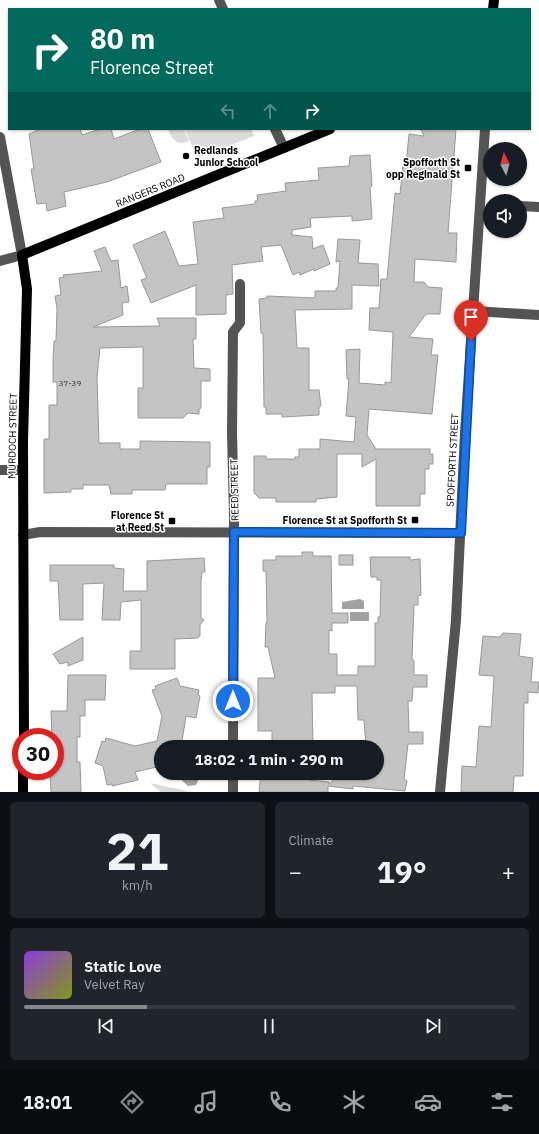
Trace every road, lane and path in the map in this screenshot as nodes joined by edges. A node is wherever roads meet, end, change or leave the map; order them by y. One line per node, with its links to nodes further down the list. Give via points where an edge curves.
1 (275, 130): 5 (street)
2 (328, 130): 5 (main road, RANGERS ROAD)
3 (485, 130): 6 (street, SPOFFORTH STREET)
4 (0, 137): 10 (street, MURDOCH STREET)
5 (284, 148): 10 (main road, RANGERS ROAD)
6 (485, 194)
7 (527, 206): 8 (street)
8 (539, 207)
9 (483, 221): 13 (street, SPOFFORTH STREET)
10 (22, 255): 11 (street, RANGERS ROAD); 16 (main road, MURDOCH STREET, via 27,289)
11 (0, 261)
12 (240, 284): 17 (street, REED STREET, via 240,323 233,332)
13 (473, 311): 14 (street); 18 (street, SPOFFORTH STREET)
14 (539, 315)
15 (0, 470): 16 (street)
16 (23, 470): 19 (main road, MURDOCH STREET)
17 (234, 532): 18 (street); 19 (street); 21 (street, REED STREET)
18 (461, 533): 26 (street, SPOFFORTH STREET, via 456,620)
19 (23, 534): 20 (main road, MURDOCH STREET)
20 (24, 728)
21 (233, 740)
22 (23, 780): 24 (main road)
23 (233, 780): 25 (street)
24 (23, 792)
25 (232, 792)
26 (440, 792)

